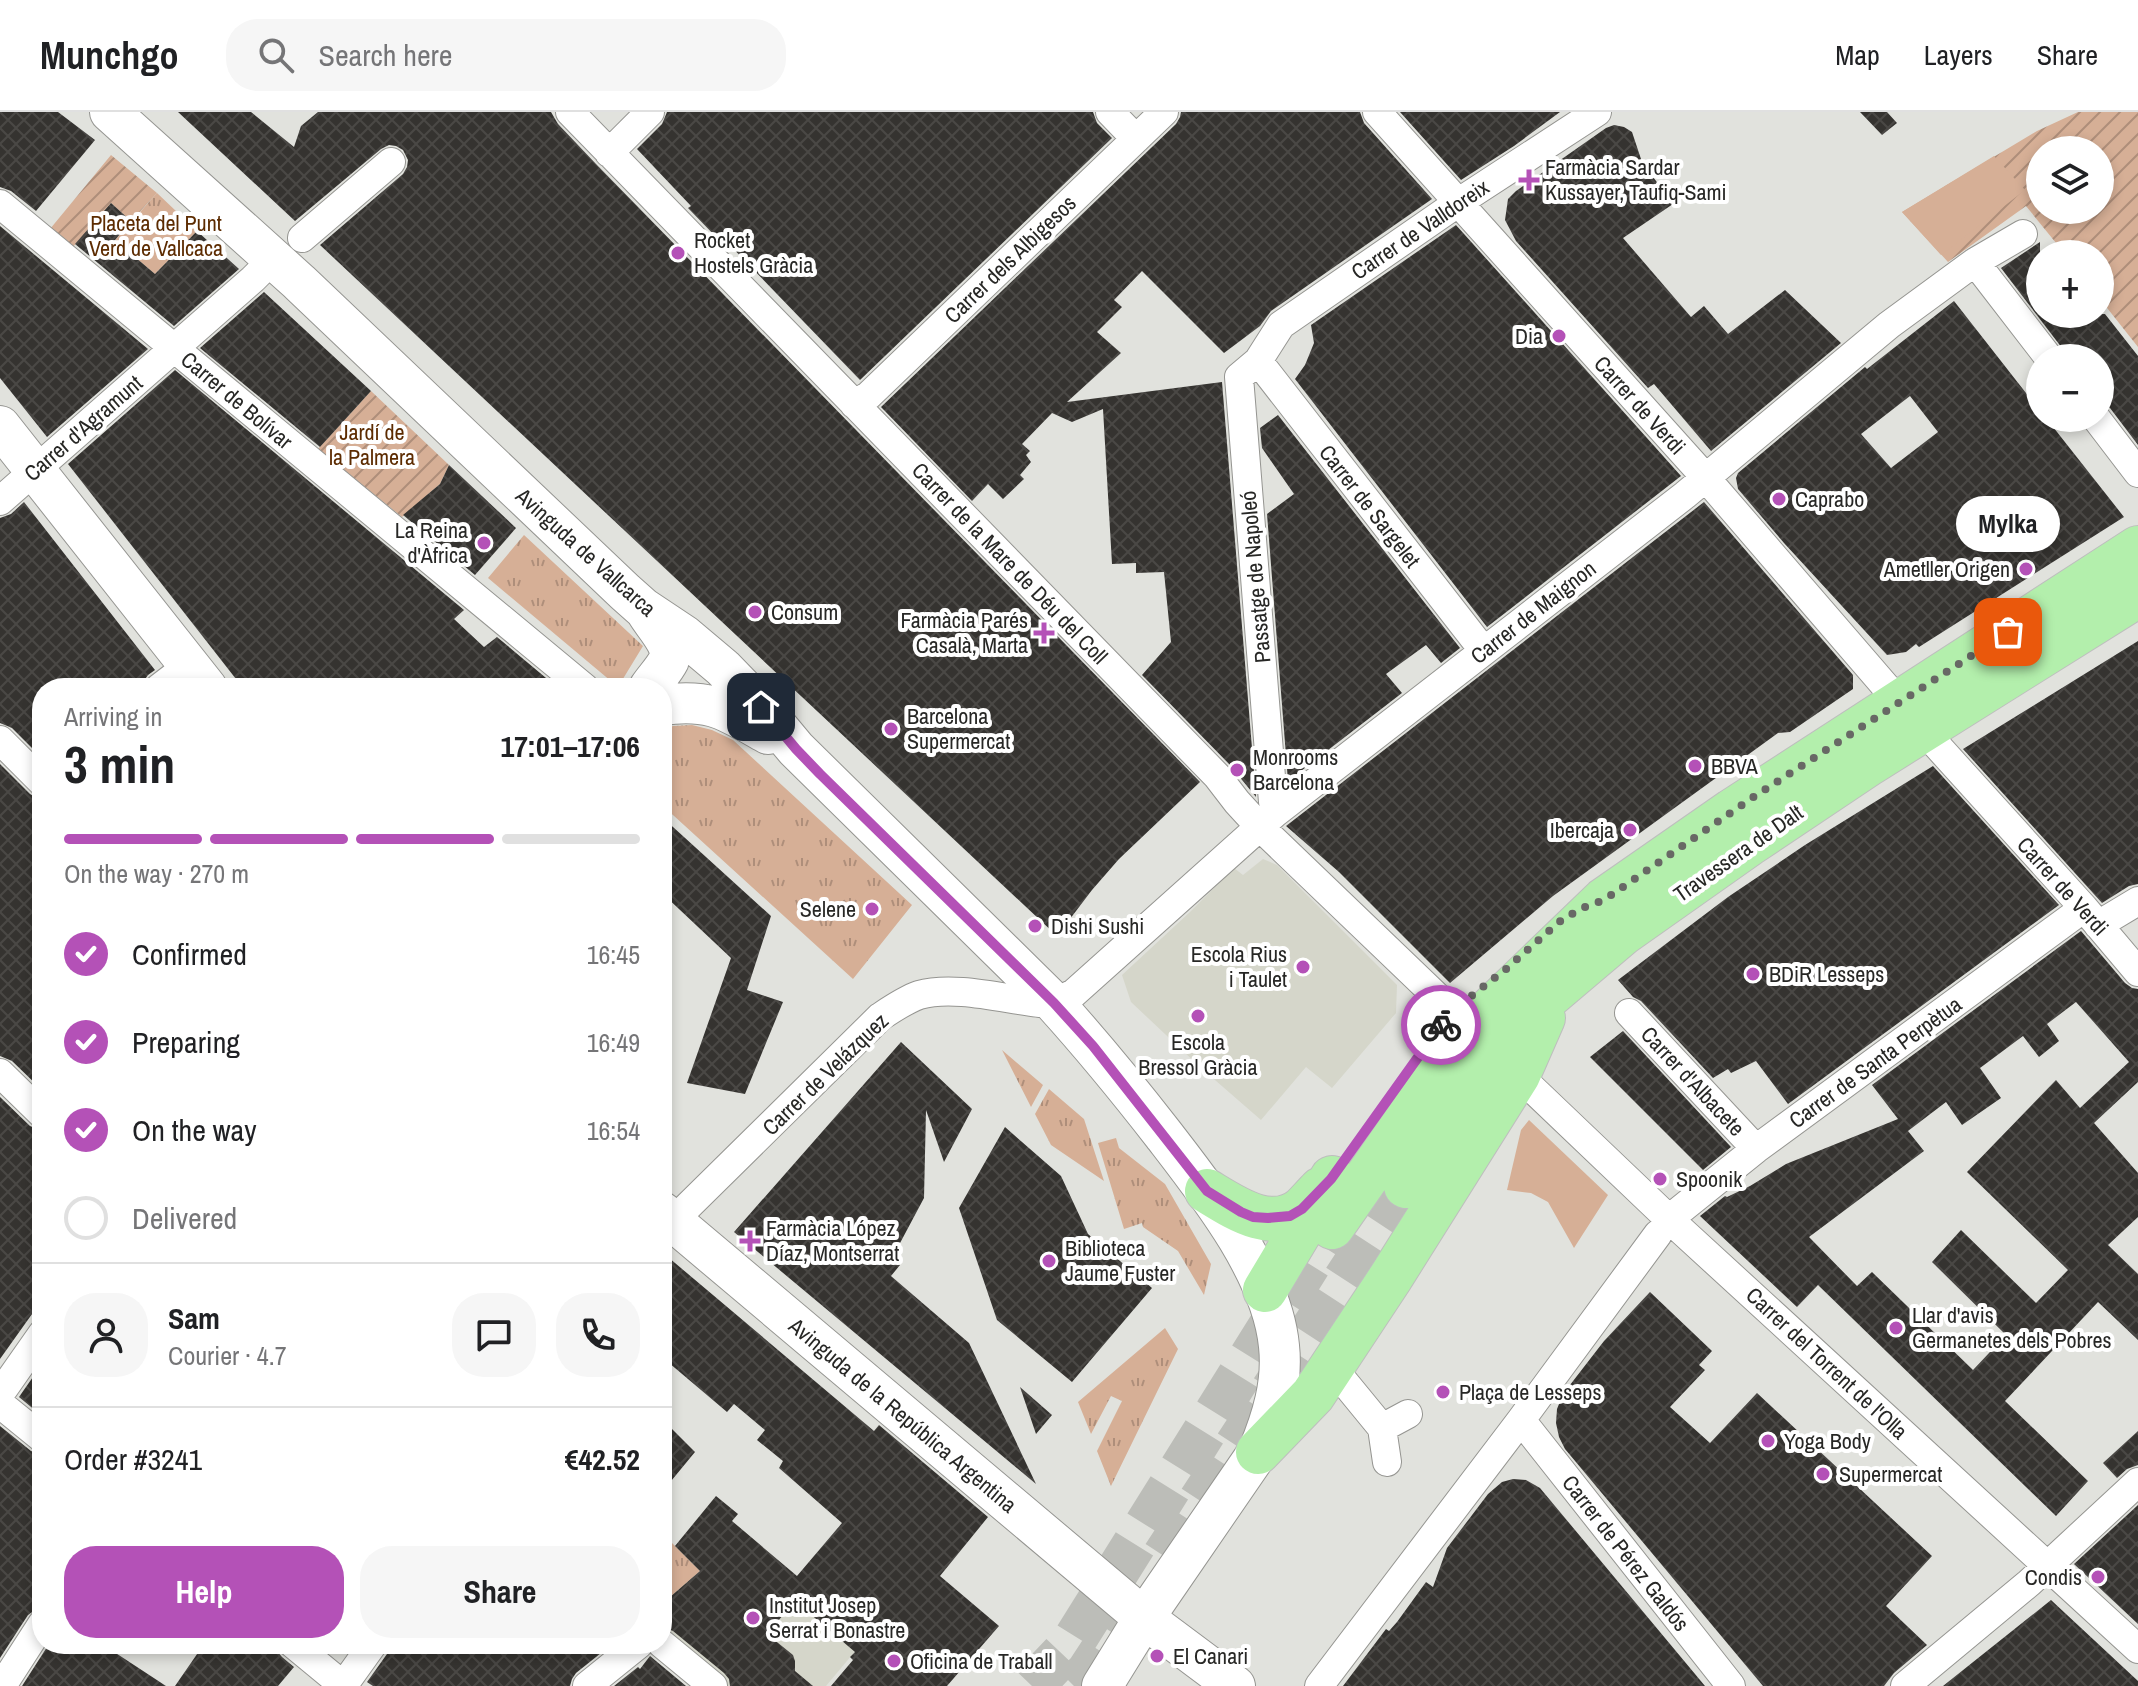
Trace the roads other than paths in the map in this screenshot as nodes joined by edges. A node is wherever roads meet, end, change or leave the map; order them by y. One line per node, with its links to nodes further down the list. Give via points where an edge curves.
1 (110, 112): 14 (main road, Avinguda de Vallcarca)
2 (570, 112): 9 (street, Carrer de la Mare de Déu del Coll)
3 (650, 112): 9 (street)
4 (1110, 112): 8 (street)
5 (1164, 112): 8 (street, Carrer dels Albigesos)
6 (1377, 112): 11 (street, Carrer de Verdi)
7 (1597, 112): 11 (street, Carrer de Valldoreix)
8 (1136, 139): 19 (street, Carrer dels Albigesos)
9 (609, 153): 19 (street, Carrer de la Mare de Déu del Coll)
10 (391, 162): 14 (street, Carrer d'Agramunt)
11 (1459, 202): 18 (street, Carrer de Valldoreix, via 1281,325); 24 (street, Carrer de Verdi)
12 (0, 204): 17 (street, Carrer de Bolívar)
13 (2023, 234): 15 (street, Carrer de Maignon)
14 (288, 249): 17 (street, Carrer d'Agramunt); 28 (main road, Avinguda de Vallcarca)
15 (1975, 262): 16 (street); 24 (street, Carrer de Maignon, via 1889,325)
16 (2038, 344)
17 (174, 348): 22 (street, Carrer d'Agramunt); 31 (street, Carrer de Bolívar)
18 (1258, 361): 29 (street, Carrer de Sargelet); 38 (street, Passatge de Napoleó, via 1239,377)
19 (854, 404): 38 (street, Carrer de la Mare de Déu del Coll, via 1237,802)
20 (0, 426): 22 (main road)
21 (2107, 432): 23 (street)
22 (35, 471): 25 (street, Carrer d'Agramunt); 30 (main road)
23 (2138, 473)
24 (1705, 477): 29 (street, Carrer de Maignon); 34 (street, Carrer de Verdi)
25 (0, 501)
26 (2138, 548): 34 (main road, Travessera de Dalt)
27 (2138, 595): 34 (main road, Travessera de Dalt)
28 (643, 608): 32 (main road, via 670,655); 36 (main road, Avinguda de Vallcarca, via 723,668)
29 (1483, 650): 38 (street, Carrer de Maignon)
30 (184, 678)
31 (573, 678)
32 (656, 678)
33 (672, 704): 36 (main road, via 723,708)
34 (1911, 716): 40 (street, Carrer de Verdi); 44 (main road, Travessera de Dalt); 44 (main road, Travessera de Dalt, via 1745,803 1604,900)
35 (0, 740): 37 (street)
36 (796, 749): 42 (main road, Avinguda de Vallcarca)
37 (32, 772)
38 (1266, 814): 42 (street, Carrer de Maignon, via 1074,993); 44 (street, Carrer de la Mare de Déu del Coll)
39 (2138, 901): 40 (street, Carrer de Santa Perpètua)
40 (2091, 917): 41 (street, Carrer de Verdi); 47 (street, Carrer de Santa Perpètua)
41 (2138, 972)
42 (1054, 1003): 50 (main road, Avinguda de Vallcarca); 51 (street, Carrer de Velázquez, via 953,992 907,1000 880,1017)
43 (1629, 1013): 47 (street, Carrer d'Albacete)
44 (1483, 1042): 48 (main road); 49 (main road, Travessera de Dalt, via 1469,1087); 52 (main road, Travessera de Dalt); 53 (street, Carrer del Torrent de l'Olla); 64 (main road, via 1391,1277 1313,1395)
45 (0, 1073): 46 (street)
46 (32, 1104)
47 (1756, 1149): 53 (street, Carrer de Santa Perpètua)
48 (1331, 1179): 50 (main road, via 1302,1209 1280,1218 1253,1217); 55 (main road)
49 (1406, 1186)
50 (1207, 1191): 55 (main road, Avinguda de Vallcarca)
51 (672, 1217)
52 (1332, 1227)
53 (1664, 1227): 61 (street); 67 (street, Carrer del Torrent de l'Olla)
54 (672, 1228): 68 (main road, Avinguda de la República Argentina)
55 (1265, 1290): 64 (main road, Avinguda de Vallcarca, via 1280,1363 1277,1397)
56 (32, 1348): 58 (street)
57 (1341, 1378): 62 (street)
58 (0, 1394)
59 (0, 1404): 63 (street)
60 (1408, 1414): 62 (street)
61 (1521, 1420): 81 (street); 82 (street, Carrer de Pérez Galdós)
62 (1382, 1428): 65 (street)
63 (32, 1430)
64 (1258, 1452): 68 (main road)
65 (1387, 1462)
66 (2138, 1482): 67 (street)
67 (2048, 1565): 70 (street, Carrer del Torrent de l'Olla); 83 (street)
68 (1144, 1618): 75 (main road); 80 (main road)
69 (32, 1640): 76 (street)
70 (2138, 1649)
71 (672, 1652): 79 (street)
72 (305, 1654): 77 (street)
73 (366, 1654): 77 (street)
74 (627, 1654): 78 (street)
75 (1099, 1681)
76 (2, 1686)
77 (343, 1686)
78 (587, 1686)
79 (713, 1686)
80 (1235, 1686)
81 (1319, 1686)
82 (1731, 1686)
83 (1905, 1686)

